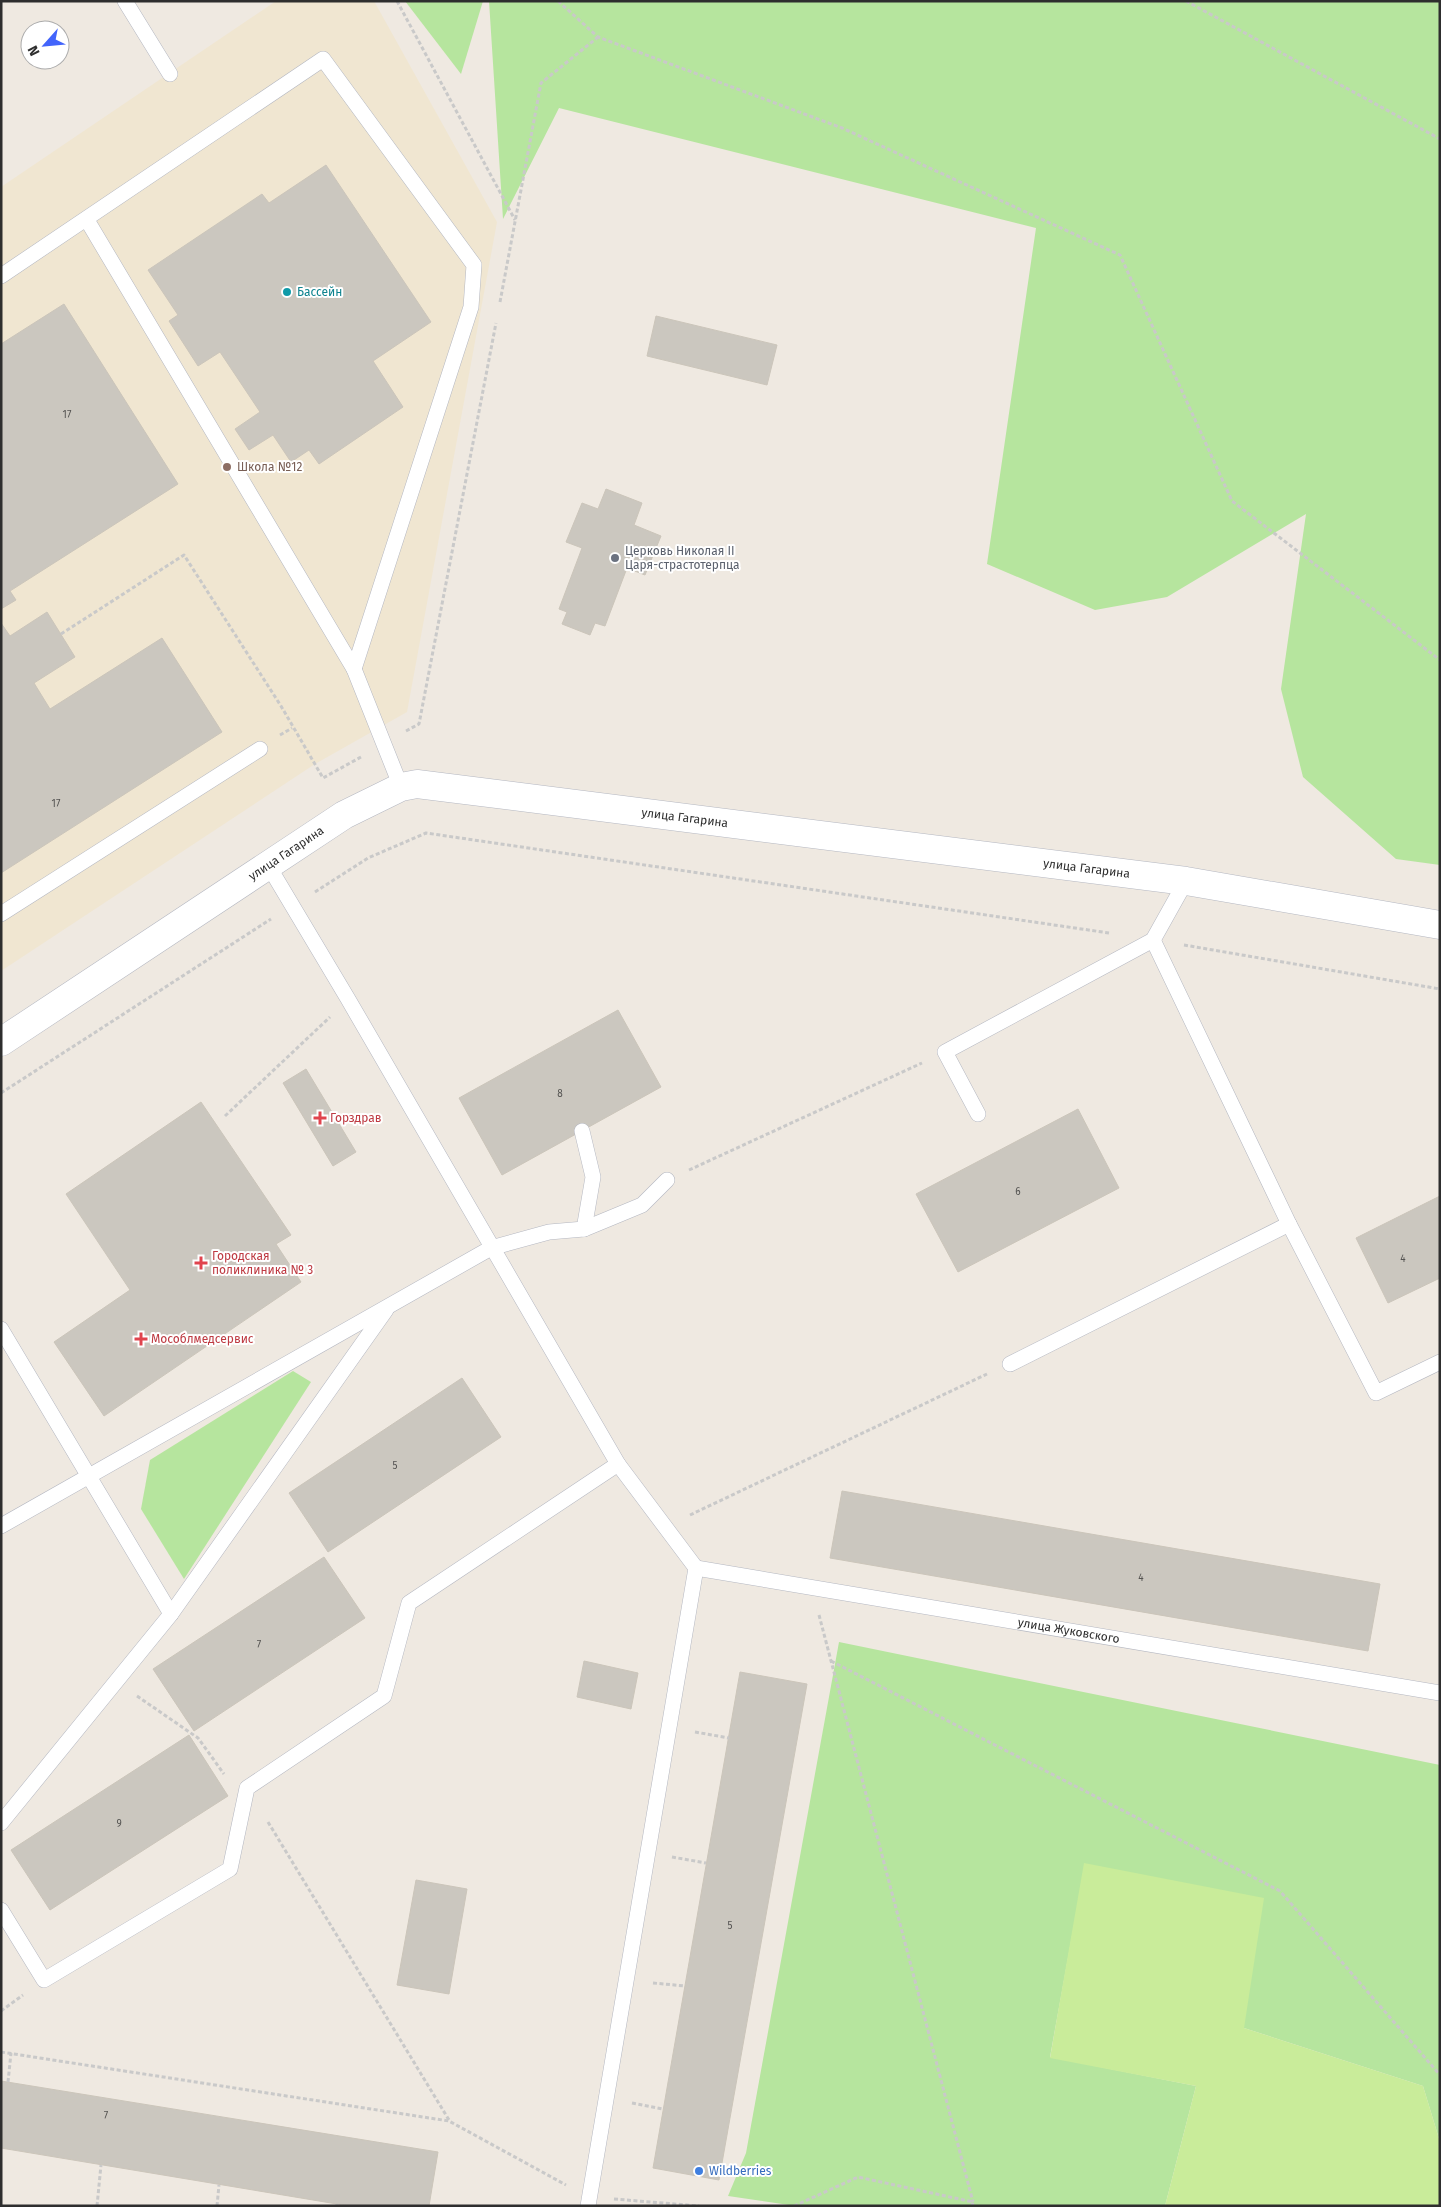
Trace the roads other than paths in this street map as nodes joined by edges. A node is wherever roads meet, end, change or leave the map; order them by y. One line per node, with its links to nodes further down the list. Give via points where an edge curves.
1 (125, 1): 2 (lane)
2 (170, 74)
3 (87, 220): 4 (lane); 5 (lane); 5 (lane, via 323,59 474,265 472,307)
4 (1, 276)
5 (354, 669): 7 (lane)
6 (260, 749): 10 (lane)
7 (401, 787): 8 (street, улица Гагарина, via 344,815); 9 (street, улица Гагарина, via 417,784)
8 (268, 865): 13 (street, улица Гагарина); 19 (lane)
9 (1186, 881): 11 (street, улица Гагарина); 12 (lane)
10 (1, 914)
11 (1440, 926)
12 (1153, 940): 14 (lane, via 945,1052); 17 (lane)
13 (1, 1042)
14 (978, 1114)
15 (582, 1132): 18 (lane, via 593,1177)
16 (667, 1180): 18 (lane, via 642,1205)
17 (1289, 1224): 22 (lane, via 1376,1393); 23 (lane)
18 (584, 1229): 19 (lane, via 549,1232)
19 (491, 1248): 20 (lane); 24 (lane)
20 (389, 1306): 25 (lane); 28 (lane)
21 (1, 1329): 25 (lane)
22 (1440, 1362)
23 (1010, 1364)
24 (618, 1464): 27 (lane); 31 (lane, via 409,1604 384,1696 247,1788 230,1869 44,1980)
25 (88, 1475): 26 (lane); 28 (lane)
26 (1, 1526)
27 (696, 1568): 29 (lane, улица Жуковского); 32 (lane)
28 (170, 1614): 30 (lane)
29 (1440, 1692)
30 (1, 1823)
31 (1, 1910)
32 (588, 2206)

